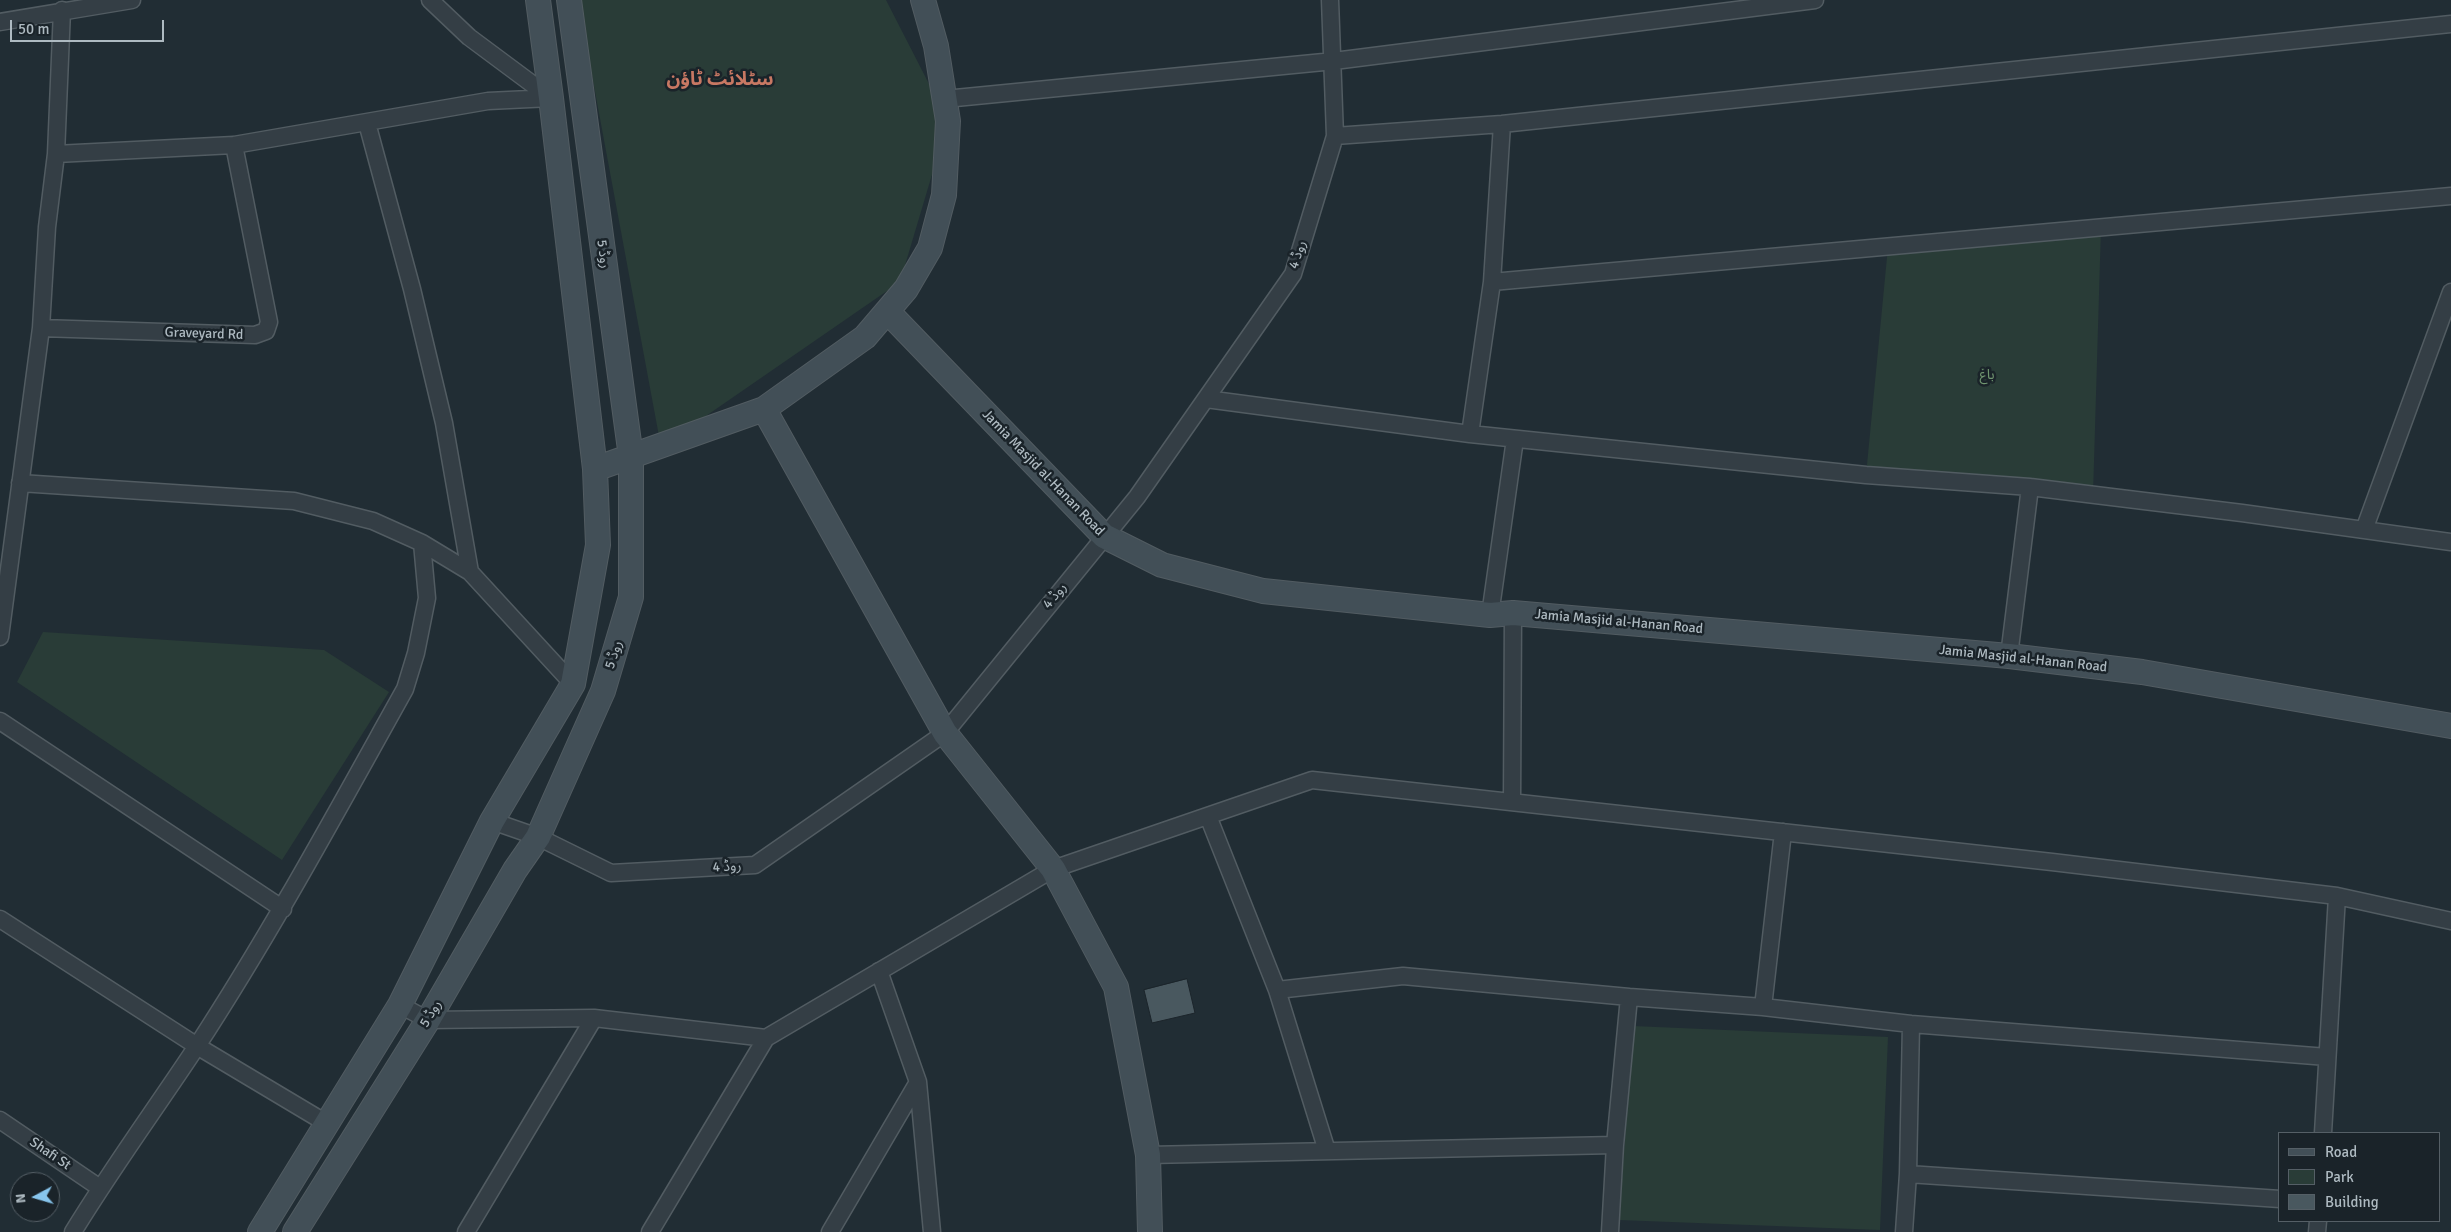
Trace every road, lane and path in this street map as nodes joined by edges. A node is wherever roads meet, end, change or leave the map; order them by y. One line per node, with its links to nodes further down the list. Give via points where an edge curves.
1 (132, 0): 8 (street)
2 (430, 0): 12 (street, via 469,37)
3 (538, 0): 12 (main road)
4 (569, 0): 28 (main road, روڈ 5)
5 (922, 0): 13 (main road, via 936,46)
6 (1330, 0): 11 (street, روڈ 4)
7 (1815, 0): 11 (street)
8 (62, 10): 9 (street); 18 (street)
9 (0, 22)
10 (2451, 24): 15 (street)
11 (1334, 60): 13 (street); 16 (street, روڈ 4)
12 (551, 98): 14 (street, via 488,101); 29 (main road)
13 (945, 98): 22 (main road, via 948,120 944,194 930,248)
14 (367, 123): 17 (street); 36 (street, via 444,423)
15 (1502, 124): 16 (street); 20 (street)
16 (1335, 136): 24 (street, روڈ 4, via 1293,274)
17 (234, 145): 18 (street); 23 (street, Graveyard Rd, via 269,322 266,331 255,335)
18 (56, 154): 23 (street, via 47,227)
19 (2451, 196): 20 (street)
20 (1492, 282): 26 (street)
21 (2451, 292): 32 (street)
22 (888, 312): 25 (main road, via 865,337); 33 (main road, Jamia Masjid al-Hanan Road)
23 (41, 328): 30 (street)
24 (1206, 399): 26 (street); 33 (street, روڈ 4, via 1138,497)
25 (764, 409): 28 (main road); 44 (main road)
26 (1470, 434): 27 (street)
27 (1515, 438): 31 (street, via 1866,475); 38 (street)
28 (631, 457): 29 (main road); 49 (main road, روڈ 5, via 632,597 603,691)
29 (595, 469): 41 (main road, via 598,546)
30 (20, 483): 35 (street, via 294,501 373,521); 39 (street)
31 (2030, 487): 32 (street); 40 (street)
32 (2364, 530): 34 (street)
33 (1104, 536): 38 (main road, Jamia Masjid al-Hanan Road, via 1162,565 1263,591); 44 (street, روڈ 4)
34 (2451, 542)
35 (422, 543): 36 (street); 52 (street, via 427,598 405,689)
36 (470, 572): 41 (street)
37 (1513, 613): 38 (main road, Jamia Masjid al-Hanan Road); 40 (main road, Jamia Masjid al-Hanan Road); 45 (street)
38 (1490, 615)
39 (0, 637)
40 (2009, 656): 43 (main road, Jamia Masjid al-Hanan Road, via 2142,672)
41 (573, 684): 47 (main road)
42 (0, 721): 52 (street)
43 (2451, 726)
44 (945, 733): 49 (street, روڈ 4, via 755,865 611,873); 50 (main road)
45 (1512, 802): 46 (street, via 1312,780); 48 (street)
46 (1208, 816): 50 (street); 56 (street)
47 (492, 820): 49 (street, روڈ 4); 58 (main road)
48 (1783, 832): 51 (street); 59 (street)
49 (538, 837): 61 (main road, روڈ 5, via 515,870)
50 (1053, 869): 55 (street); 72 (main road, via 1116,987)
51 (2337, 896): 54 (street); 65 (street)
52 (283, 909): 64 (street)
53 (0, 919): 64 (street)
54 (2451, 921)
55 (879, 971): 63 (street); 66 (street)
56 (1277, 990): 57 (street, via 1403,976); 71 (street)
57 (1629, 997): 59 (street); 70 (street)
58 (400, 1005): 61 (street); 68 (main road)
59 (1763, 1007): 62 (street)
60 (594, 1018): 61 (street); 63 (street); 79 (street)
61 (428, 1020): 78 (main road, روڈ 5)
62 (1911, 1024): 65 (street); 73 (street)
63 (766, 1038): 80 (street)
64 (197, 1046): 68 (street); 74 (street)
65 (2327, 1057): 69 (street)
66 (918, 1082): 81 (street); 82 (street)
67 (0, 1120): 74 (street, Shafi St)
68 (326, 1123): 77 (main road)
69 (2323, 1132)
70 (1615, 1145): 71 (street); 84 (street)
71 (1327, 1150): 72 (street)
72 (1148, 1155): 83 (main road)
73 (1908, 1174): 75 (street); 85 (street)
74 (100, 1188): 76 (street)
75 (2278, 1199)
76 (73, 1232)
77 (260, 1232)
78 (295, 1232)
79 (466, 1232)
80 (650, 1232)
81 (830, 1232)
82 (932, 1232)
83 (1150, 1232)
84 (1610, 1232)
85 (1904, 1232)

